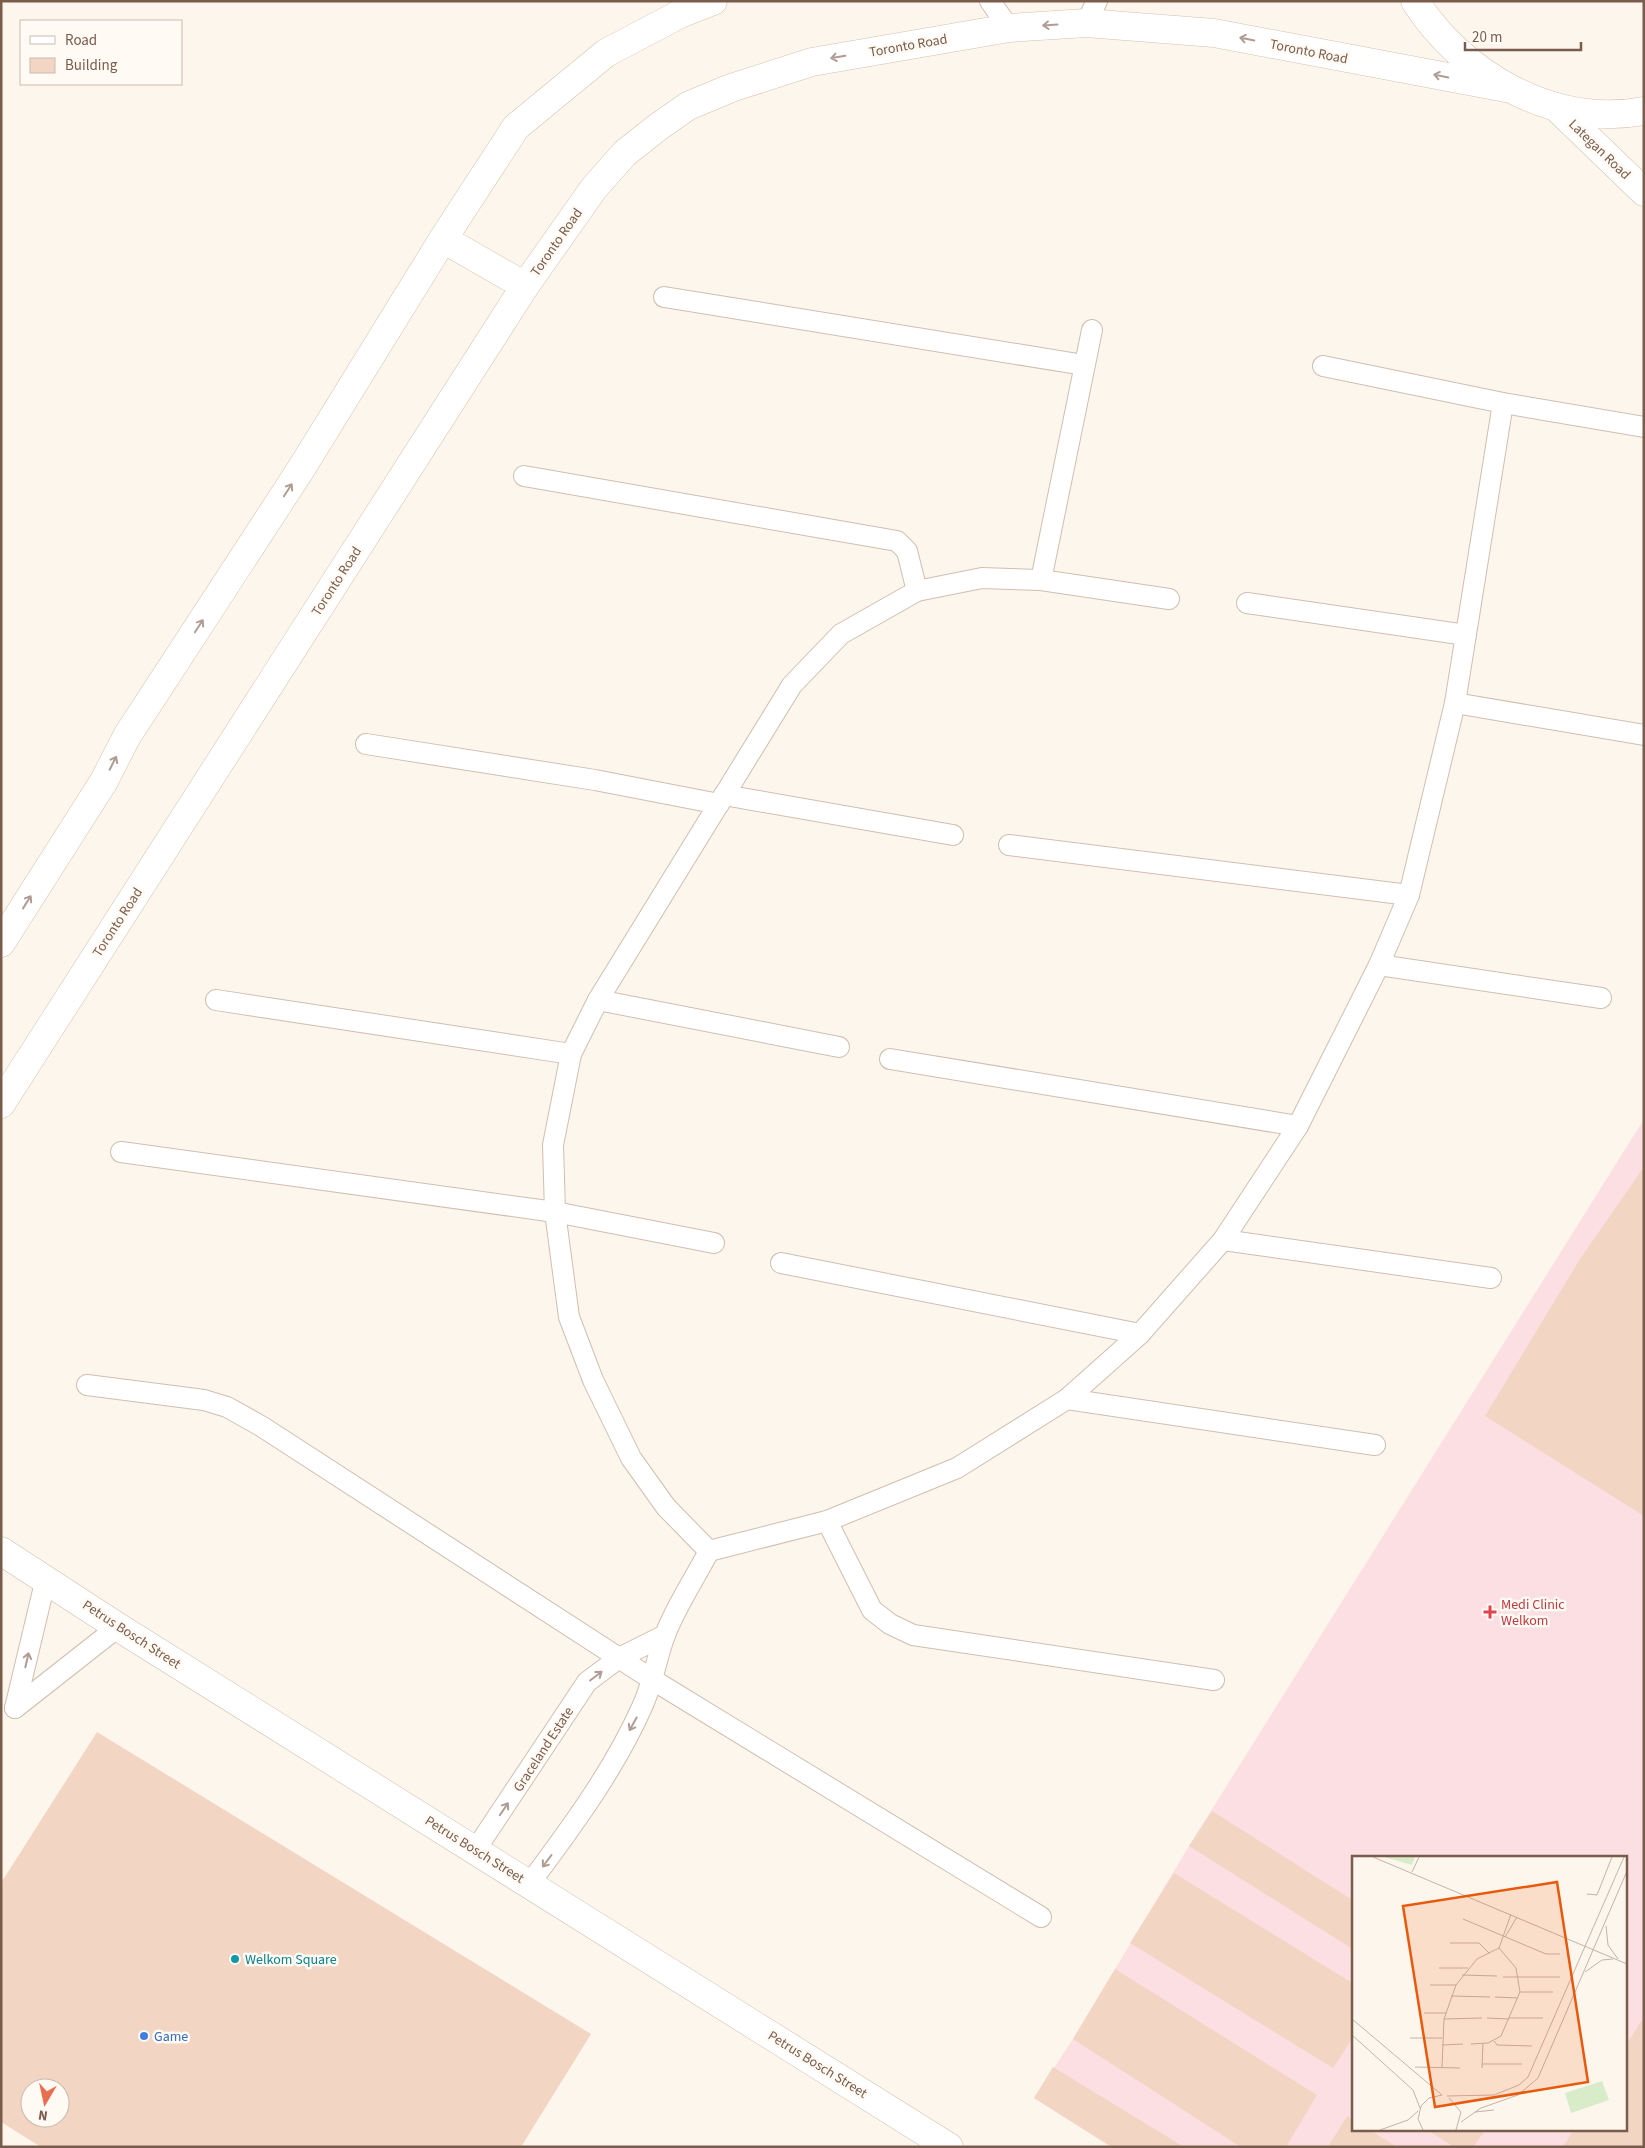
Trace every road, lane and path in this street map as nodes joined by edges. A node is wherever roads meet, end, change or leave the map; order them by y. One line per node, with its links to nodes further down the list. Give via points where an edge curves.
1 (713, 1): 10 (street, via 680,14 606,53 516,127)
2 (990, 1): 5 (lane)
3 (1415, 1): 6 (street, via 1427,20 1456,52)
4 (1092, 12): 5 (street, Toronto Road, one-way to 5); 6 (street, Toronto Road, one-way to 4)
5 (1009, 28): 11 (street, Toronto Road, one-way to 11, via 812,62 731,88 688,106 625,153 594,188)
6 (1506, 88): 7 (street)
7 (1556, 107): 8 (street, via 1586,112); 9 (street, Lategan Road)
8 (1644, 111)
9 (1644, 192)
10 (443, 239): 11 (street); 31 (street, one-way to 10, via 104,781 127,736 302,469)
11 (525, 286): 39 (street, Toronto Road)
12 (664, 297): 14 (lane)
13 (1092, 330): 14 (lane)
14 (1084, 365): 19 (lane)
15 (1323, 366): 16 (lane)
16 (1503, 403): 17 (lane); 23 (lane)
17 (1644, 427)
18 (524, 476): 20 (lane, via 897,541 907,551)
19 (1041, 580): 20 (lane, via 982,578); 21 (lane)
20 (917, 591): 27 (lane, via 841,634 792,685)
21 (1169, 599)
22 (1247, 603): 23 (lane)
23 (1466, 635): 24 (lane)
24 (1455, 703): 25 (lane); 30 (lane)
25 (1644, 734)
26 (366, 744): 27 (lane)
27 (722, 800): 28 (lane); 35 (lane)
28 (953, 835)
29 (1009, 844): 30 (lane)
30 (1409, 895): 32 (lane)
31 (1, 943)
32 (1379, 965): 33 (lane); 40 (lane)
33 (1601, 998)
34 (216, 1000): 37 (lane)
35 (598, 1000): 36 (lane); 37 (lane)
36 (839, 1047)
37 (571, 1054): 42 (lane, via 553,1145)
38 (890, 1060): 40 (lane)
39 (1, 1104)
40 (1298, 1126): 43 (lane)
41 (121, 1152): 42 (lane)
42 (555, 1212): 44 (lane); 53 (lane, via 569,1317 593,1380 632,1458 666,1507)
43 (1223, 1240): 46 (lane); 47 (lane)
44 (714, 1243)
45 (781, 1263): 47 (lane)
46 (1492, 1278)
47 (1140, 1334): 49 (lane)
48 (87, 1385): 57 (lane, via 204,1400 227,1407)
49 (1067, 1398): 50 (lane); 51 (lane, via 957,1468)
50 (1375, 1445)
51 (827, 1521): 53 (lane); 59 (lane, via 872,1610 890,1624 913,1635)
52 (1, 1551): 54 (street, Petrus Bosch Street)
53 (709, 1551): 56 (lane)
54 (46, 1578): 55 (street, Petrus Bosch Street); 55 (lane, one-way to 54, via 16,1708)
55 (118, 1627): 60 (street, Petrus Bosch Street)
56 (665, 1635): 57 (lane, Graceland Estate); 58 (lane)
57 (619, 1658): 58 (lane); 60 (lane, Graceland Estate, one-way to 57, via 587,1682)
58 (653, 1680): 61 (lane, one-way to 61, via 642,1709 606,1774 570,1831); 62 (lane)
59 (1214, 1680)
60 (476, 1849): 61 (street, Petrus Bosch Street)
61 (530, 1883): 63 (street, Petrus Bosch Street)
62 (1041, 1917)
63 (950, 2147)

